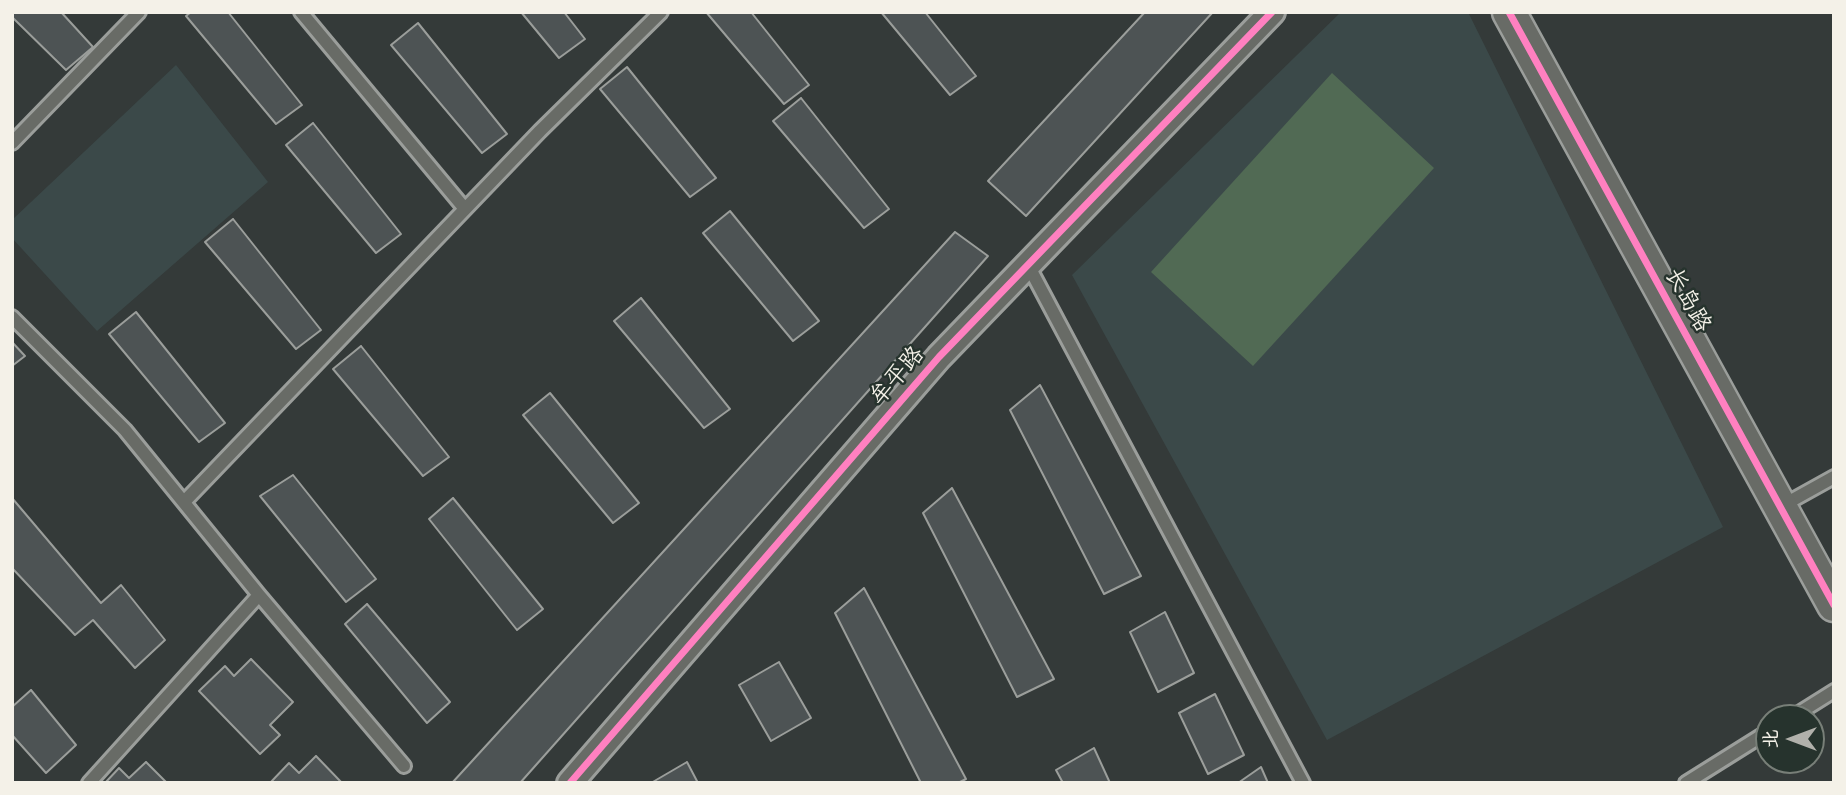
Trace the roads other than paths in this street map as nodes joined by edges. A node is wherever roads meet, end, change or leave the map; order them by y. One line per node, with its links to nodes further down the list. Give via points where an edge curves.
1 (139, 12): 6 (lane)
2 (301, 12): 7 (lane)
3 (661, 12): 7 (lane)
4 (1272, 12): 8 (street, 牟平路)
5 (1509, 12): 12 (street, 长岛路)
6 (12, 143)
7 (465, 209): 11 (lane)
8 (1028, 265): 20 (street, 牟平路, via 939,357); 21 (lane)
9 (12, 317): 11 (lane, via 125,430)
10 (1834, 477): 12 (lane)
11 (184, 502): 13 (lane)
12 (1779, 507): 14 (street, 长岛路)
13 (259, 595): 18 (lane); 19 (lane)
14 (1834, 605)
15 (1834, 691): 16 (lane)
16 (1813, 704)
17 (1755, 740): 22 (lane)
18 (404, 766)
19 (89, 783)
20 (570, 783)
21 (1303, 783)
22 (1686, 783)

